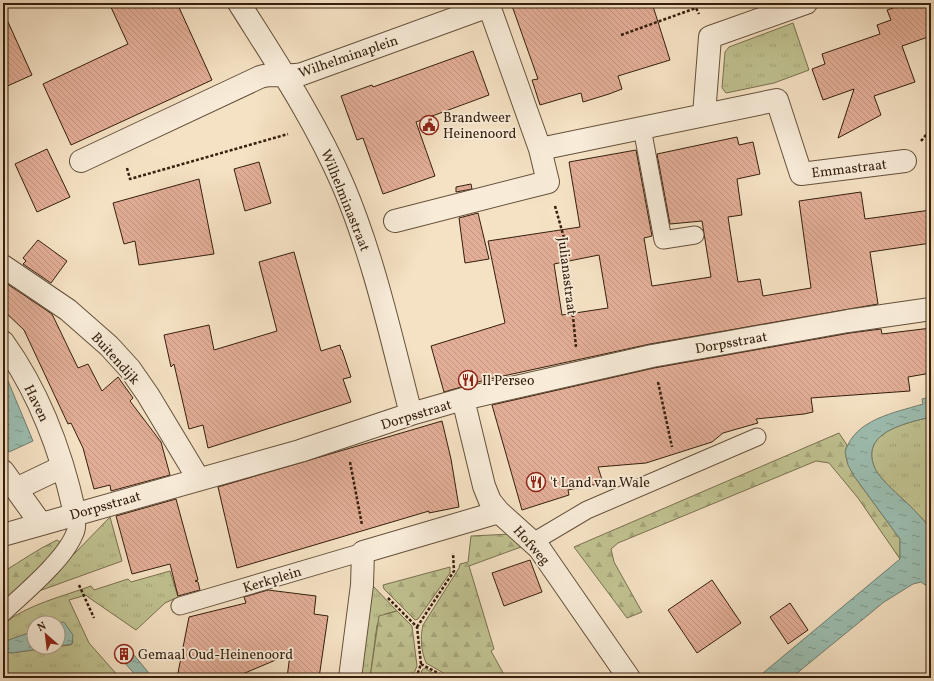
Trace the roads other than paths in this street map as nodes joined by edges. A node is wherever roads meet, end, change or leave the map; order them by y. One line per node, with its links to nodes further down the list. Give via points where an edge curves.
1 (239, 3): 4 (street, Wilhelminastraat)
2 (806, 3): 5 (street, via 710,37)
3 (488, 5): 4 (street, Wilhelminaplein, via 302,74); 7 (street)
4 (284, 75): 8 (street, Wilhelminaplein, via 260,77); 16 (street, Wilhelminastraat, via 314,127 342,184 360,232 383,306)
5 (704, 115): 6 (street, Emmastraat); 9 (street, Emmastraat, via 777,100 801,174)
6 (642, 128): 7 (street, Emmastraat); 11 (lane, via 663,240)
7 (540, 149): 10 (street, via 548,182)
8 (81, 161)
9 (905, 161)
10 (395, 221)
11 (695, 235)
12 (3, 266): 20 (street, Buitendijk, via 68,310 109,346 130,369 148,395)
13 (931, 310): 15 (street, Dorpsstraat, via 848,321 652,356)
14 (3, 342): 18 (street, Haven, via 18,364 48,425)
15 (463, 400): 16 (street, Dorpsstraat); 22 (street, Hofweg, via 487,495)
16 (411, 414): 20 (street, Dorpsstraat, via 292,453)
17 (757, 437): 26 (lane, via 587,510)
18 (62, 467): 21 (street); 23 (street, Haven)
19 (3, 471): 21 (street)
20 (198, 478): 23 (street, Dorpsstraat)
21 (16, 489): 24 (street)
22 (499, 512): 26 (street, Hofweg); 27 (street, Kerkplein)
23 (76, 514): 24 (street, Dorpsstraat); 29 (lane, via 77,528 71,541 58,558)
24 (41, 524): 25 (street, Dorpsstraat)
25 (3, 535)
26 (533, 542): 31 (street, Hofweg)
27 (363, 552): 28 (lane, Kerkplein); 30 (street, via 362,585)
28 (180, 606)
29 (3, 613)
30 (350, 678)
31 (629, 678)

